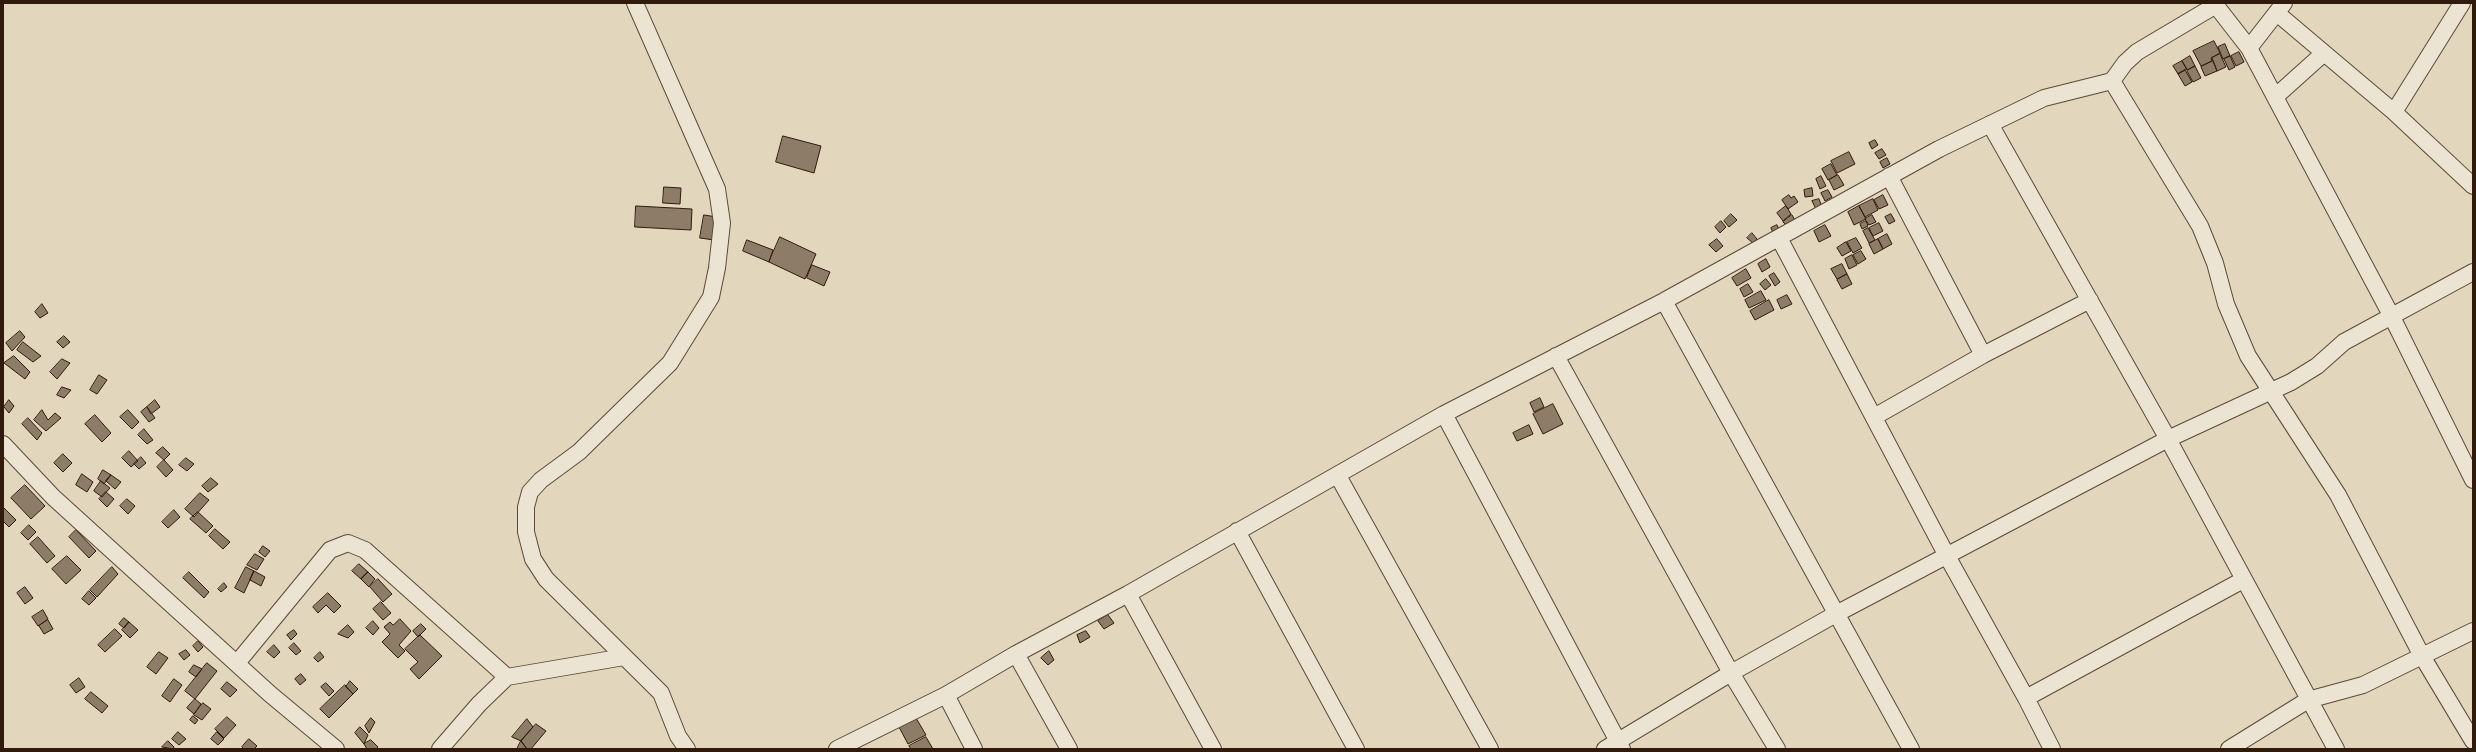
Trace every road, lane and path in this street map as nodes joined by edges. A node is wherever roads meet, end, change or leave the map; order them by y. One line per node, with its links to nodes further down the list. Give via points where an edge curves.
1 (635, 3): 35 (street, via 717,189 722,223 711,296 670,363 579,452 541,480 530,492 526,507 526,532 532,552 546,578)
2 (2462, 3): 9 (street)
3 (2215, 4): 5 (street); 7 (street, via 2137,52)
4 (2281, 8): 5 (street); 6 (street)
5 (2248, 48): 8 (street)
6 (2324, 53): 8 (street); 9 (street)
7 (2112, 81): 10 (street, via 2044,98); 20 (street, via 2200,226 2215,263 2226,304 2248,356)
8 (2276, 97): 17 (street)
9 (2394, 112): 12 (street)
10 (1990, 124): 11 (street); 15 (street)
11 (1889, 176): 13 (street); 18 (street)
12 (2473, 186)
13 (1779, 238): 16 (street); 22 (street)
14 (2473, 272): 17 (street)
15 (2090, 300): 18 (street); 23 (street)
16 (1664, 301): 19 (street); 31 (street)
17 (2391, 315): 20 (street, via 2344,342 2310,370); 26 (street)
18 (1983, 355): 22 (street)
19 (1556, 356): 21 (street); 37 (street)
20 (2271, 392): 23 (street); 34 (street, via 2338,495)
21 (1444, 414): 25 (street); 43 (street)
22 (1874, 418): 28 (street)
23 (2168, 439): 28 (street); 29 (street)
24 (3, 444): 36 (street, via 53,497)
25 (1338, 476): 27 (street); 52 (street)
26 (2473, 480)
27 (1237, 531): 30 (street); 51 (street)
28 (1947, 556): 31 (street); 40 (street)
29 (2243, 580): 40 (street); 41 (street)
30 (1128, 594): 33 (street); 50 (street)
31 (1836, 614): 37 (street); 55 (street)
32 (2473, 631): 34 (street)
33 (1016, 654): 39 (street); 49 (street)
34 (2422, 656): 41 (street, via 2363,685); 42 (street)
35 (624, 657): 38 (street); 47 (street, via 661,693 678,736)
36 (237, 663): 38 (street, via 330,550 348,543 365,550); 45 (street)
37 (1731, 673): 43 (street); 54 (street)
38 (507, 677): 46 (street, via 479,704)
39 (946, 695): 44 (street); 48 (street)
40 (2026, 698): 56 (street)
41 (2308, 700): 57 (street); 58 (street)
42 (2473, 741)
43 (1620, 745): 53 (street)
44 (841, 748)
45 (336, 749)
46 (440, 749)
47 (687, 749)
48 (974, 749)
49 (1069, 749)
50 (1213, 749)
51 (1356, 749)
52 (1490, 749)
53 (1605, 749)
54 (1777, 749)
55 (1911, 749)
56 (2052, 749)
57 (2229, 749)
58 (2336, 749)

